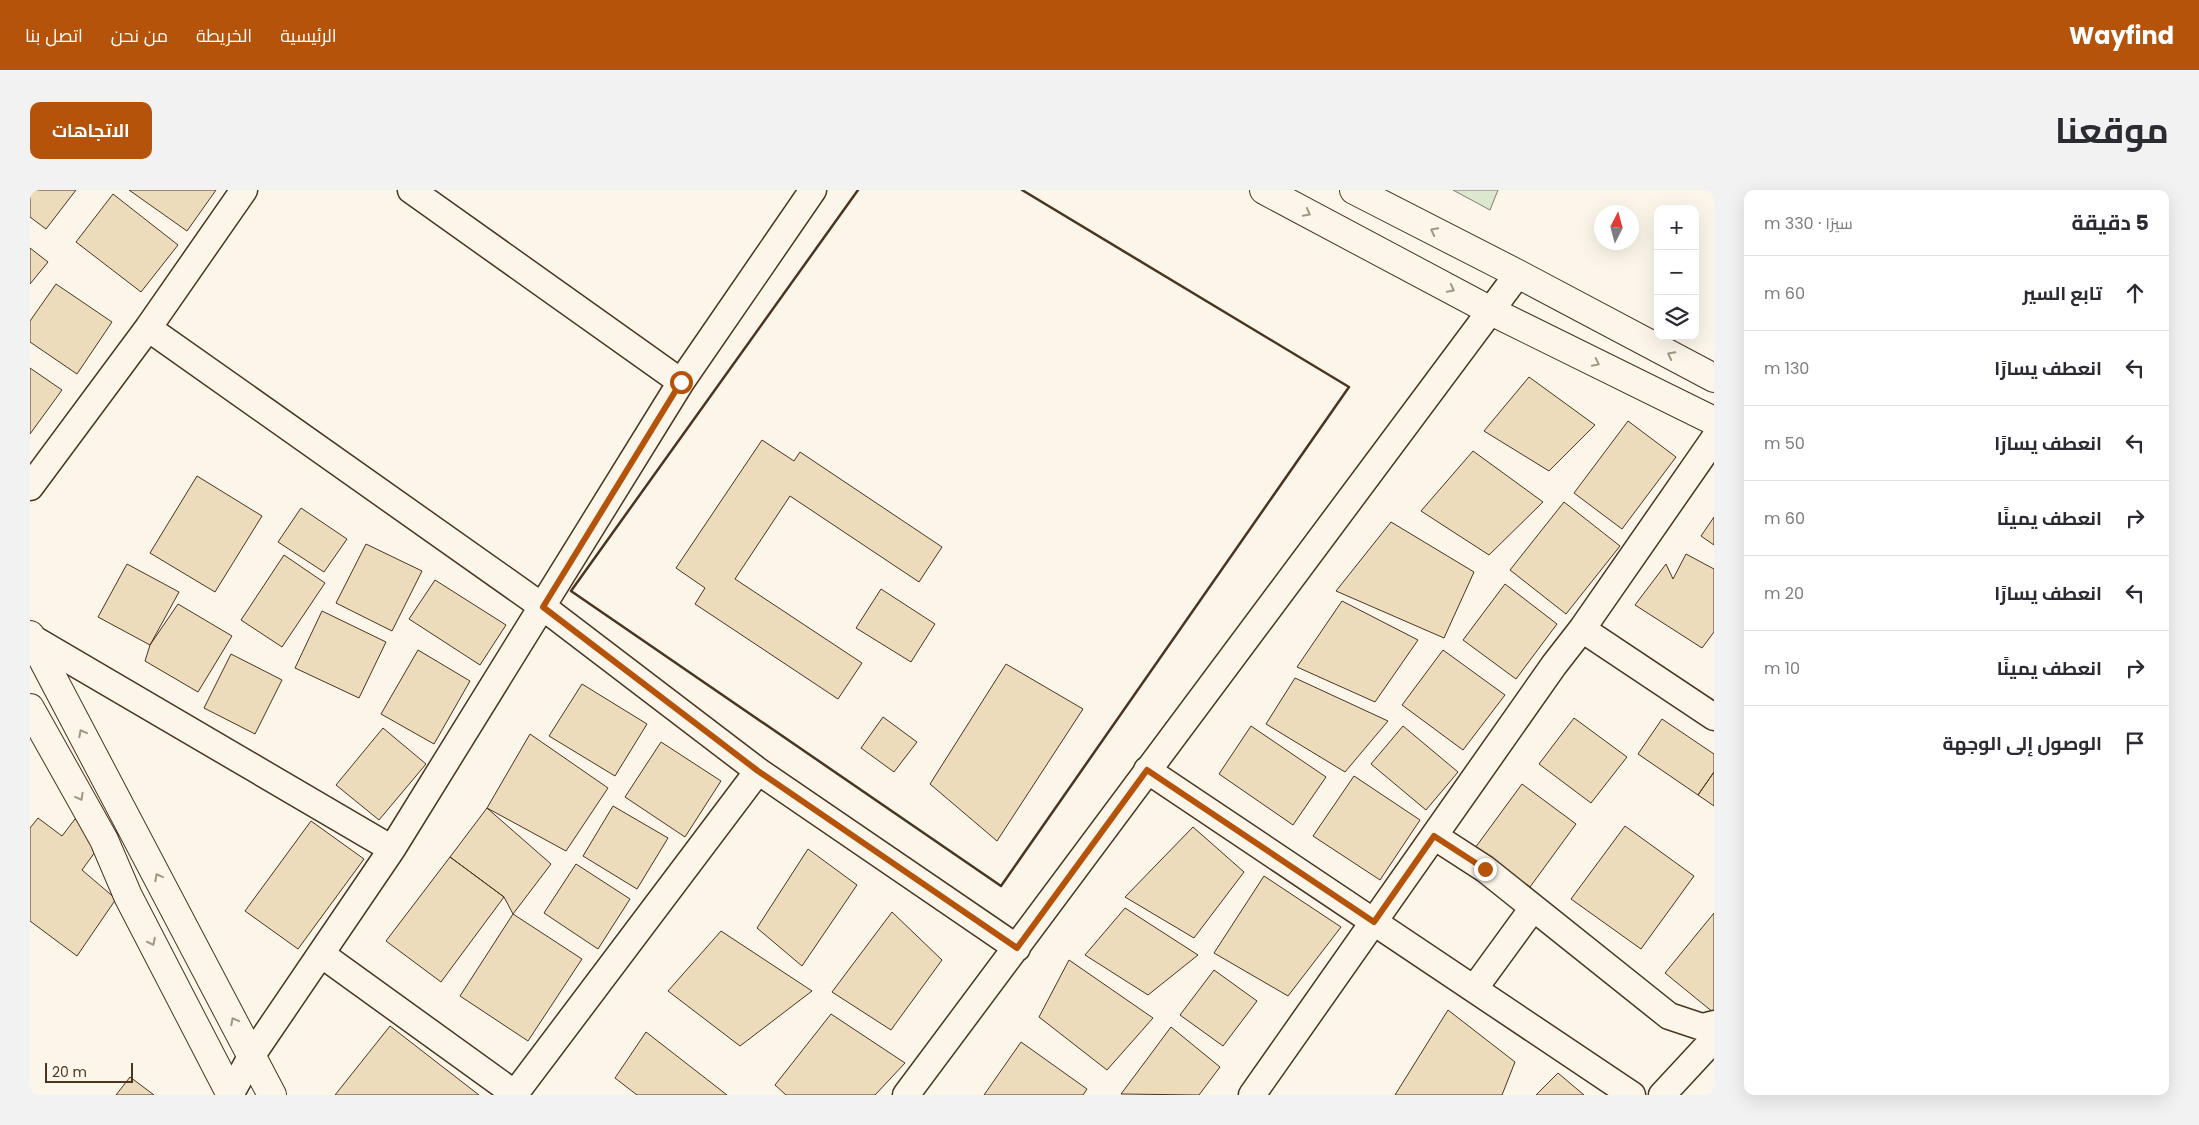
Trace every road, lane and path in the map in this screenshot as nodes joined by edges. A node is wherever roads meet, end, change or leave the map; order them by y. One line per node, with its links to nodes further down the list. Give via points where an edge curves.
1 (244, 190): 8 (street)
2 (412, 190): 10 (street)
3 (813, 190): 10 (street)
4 (1264, 190): 7 (street, one-way to 7)
5 (1354, 190): 6 (street, one-way to 5)
6 (1518, 274): 7 (street); 9 (street, one-way to 6)
7 (1491, 310): 11 (street, one-way to 11); 19 (street)
8 (148, 328): 13 (street); 14 (street)
9 (1714, 378)
10 (681, 382): 14 (street)
11 (1714, 422)
12 (1714, 439): 15 (street)
13 (30, 487)
14 (543, 607): 20 (street); 22 (street)
15 (1582, 629): 18 (street); 21 (street)
16 (31, 636): 22 (street); 30 (street, one-way to 16)
17 (30, 708): 31 (street, one-way to 31, via 104,840 128,896)
18 (1714, 717)
19 (1147, 770): 24 (street); 25 (street)
20 (758, 771): 25 (street); 33 (street)
21 (1434, 836): 23 (street, via 1485,869); 24 (street)
22 (392, 849): 26 (street)
23 (1533, 908): 27 (street); 28 (street, via 1669,1016 1702,1027)
24 (1374, 922): 27 (street); 35 (street)
25 (1017, 948): 34 (street)
26 (321, 954): 30 (street); 33 (street)
27 (1474, 989): 36 (street)
28 (1714, 1024)
29 (1714, 1039): 37 (street)
30 (252, 1055): 31 (street); 32 (street)
31 (231, 1095)
32 (272, 1095)
33 (514, 1095)
34 (906, 1095)
35 (1252, 1095)
36 (1632, 1095)
37 (1662, 1095)

